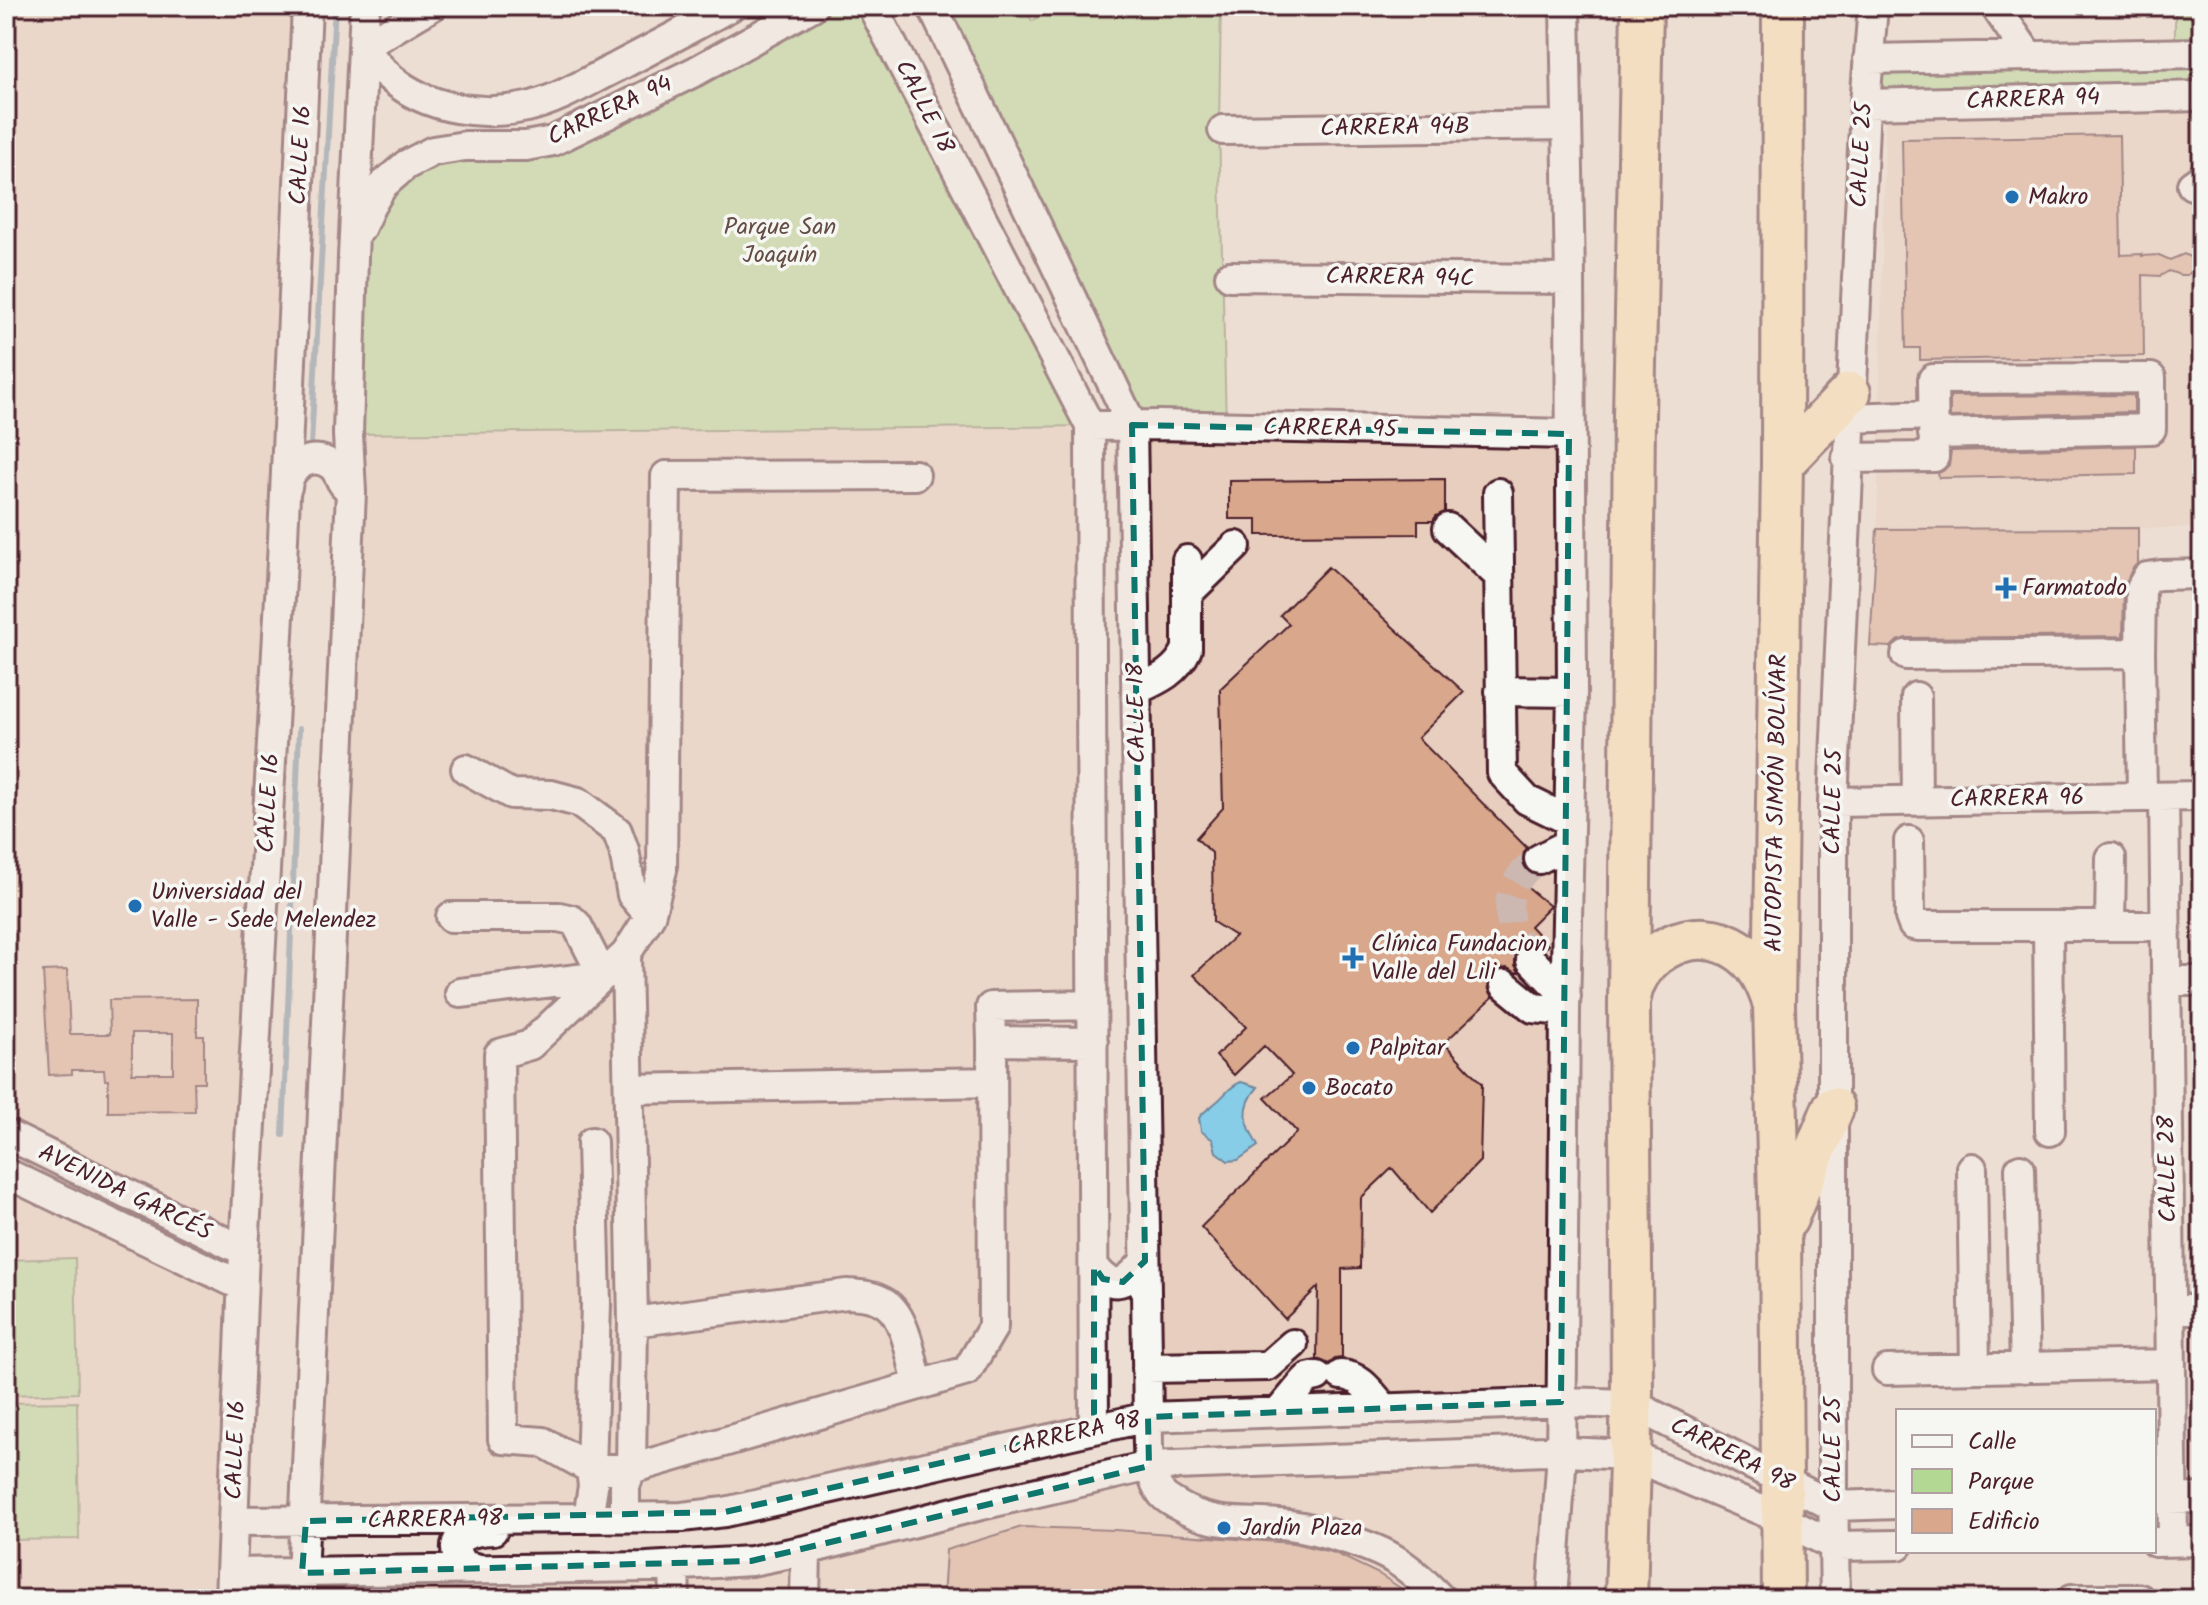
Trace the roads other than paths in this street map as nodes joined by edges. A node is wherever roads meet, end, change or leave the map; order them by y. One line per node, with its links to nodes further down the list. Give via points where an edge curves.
1 (307, 6): 39 (street, CALLE 16)
2 (365, 6): 14 (street)
3 (432, 6): 14 (street)
4 (731, 6): 13 (street, CARRERA 94)
5 (813, 6): 18 (street, CARRERA 94)
6 (872, 6): 29 (street, CALLE 18)
7 (932, 6): 28 (street, CALLE 18)
8 (1565, 6): 21 (street)
9 (1642, 6): 73 (highway)
10 (1783, 6): 32 (highway, AUTOPISTA SIMÓN BOLÍVAR)
11 (1873, 6): 17 (street, CALLE 25)
12 (1995, 6): 16 (street)
13 (677, 37): 14 (street, CARRERA 94, via 529,107 492,112 424,98 394,81); 18 (street, via 669,57 675,67)
14 (363, 47): 23 (street)
15 (2202, 53): 16 (street, CARRERA 94)
16 (2029, 56): 17 (street, CARRERA 94)
17 (1868, 59): 20 (street, CALLE 25)
18 (696, 71): 23 (street, CARRERA 94, via 553,141 433,151 406,165 383,185 371,205)
19 (2202, 96): 20 (street, CARRERA 94)
20 (1865, 104): 26 (street, CALLE 25)
21 (1567, 125): 22 (street, CARRERA 94B); 25 (street)
22 (1223, 130)
23 (353, 257): 34 (street)
24 (1230, 276): 25 (street, CARRERA 94C)
25 (1570, 279): 30 (street)
26 (1850, 406): 27 (street); 31 (street, CALLE 25); 32 (highway)
27 (1933, 424): 27 (street, via 2151,429 2151,378 1933,379); 31 (street, via 1934,457)
28 (1132, 425): 29 (street, CARRERA 95); 30 (street, CARRERA 95); 45 (street, CALLE 18)
29 (1090, 426): 71 (street, CALLE 18)
30 (1569, 434): 47 (street)
31 (1847, 458): 53 (street, CALLE 25)
32 (1782, 464): 72 (highway, AUTOPISTA SIMÓN BOLÍVAR)
33 (915, 475): 58 (street, via 666,476 662,870)
34 (351, 492): 39 (street, via 324,461 307,461 293,470); 121 (street)
35 (1498, 493): 41 (street)
36 (1448, 528): 41 (street)
37 (1236, 546): 42 (street)
38 (1187, 560): 42 (street)
39 (282, 561): 87 (street, CALLE 16)
40 (2202, 574): 43 (street, CALLE 28, via 2147,577 2141,588)
41 (1499, 576): 46 (street)
42 (1188, 593): 45 (street, via 1183,658 1160,679)
43 (2140, 653): 44 (street); 51 (street, CALLE 28)
44 (1906, 655)
45 (1136, 690): 88 (street, CALLE 18)
46 (1500, 691): 47 (street); 54 (street, via 1502,773)
47 (1572, 692): 54 (street)
48 (1916, 697): 52 (street)
49 (466, 769): 58 (street, via 511,794 578,802 617,831 632,895)
50 (2202, 796): 51 (street, CARRERA 96)
51 (2153, 797): 52 (street, CARRERA 96); 62 (street, CALLE 28)
52 (1917, 801): 53 (street, CARRERA 96)
53 (1833, 802): 78 (street, CALLE 25)
54 (1568, 832): 57 (street); 70 (street)
55 (1909, 841): 60 (street, via 1913,925)
56 (2111, 858): 61 (street)
57 (1539, 859)
58 (650, 916): 63 (street)
59 (451, 917): 65 (street, via 572,920)
60 (2048, 926): 61 (street); 79 (street)
61 (2110, 926): 62 (street)
62 (2165, 926): 66 (street, CALLE 28)
63 (626, 954): 65 (street); 77 (street)
64 (1531, 960): 70 (street)
65 (603, 976): 69 (street); 110 (street, via 530,1045 499,1054 503,1439 543,1442)
66 (2166, 981): 67 (street); 91 (street, CALLE 28)
67 (2202, 981)
68 (1505, 985): 70 (street, via 1533,1008)
69 (460, 993)
70 (1565, 1003): 101 (street)
71 (1092, 1005): 74 (street, via 991,1007); 75 (street, CALLE 18)
72 (1774, 1005): 73 (highway, via 1755,964 1728,944 1701,939 1674,944 1651,958 1635,980); 86 (highway, AUTOPISTA SIMÓN BOLÍVAR)
73 (1629, 1006): 102 (highway)
74 (992, 1041): 75 (street); 76 (street)
75 (1093, 1042): 89 (street, CALLE 18)
76 (992, 1082): 77 (street); 100 (street, via 993,1327 967,1371)
77 (629, 1089): 93 (street)
78 (1833, 1108): 86 (highway); 116 (street, CALLE 25)
79 (2050, 1131)
80 (6, 1134): 82 (street, AVENIDA GARCÉS)
81 (592, 1142): 110 (street, via 596,1304)
82 (50, 1156): 85 (street, via 31,1151 23,1156 17,1171); 87 (street, AVENIDA GARCÉS)
83 (1972, 1168): 97 (street)
84 (2020, 1169): 98 (street)
85 (24, 1181): 90 (street, AVENIDA GARCÉS)
86 (1780, 1234): 114 (highway, AUTOPISTA SIMÓN BOLÍVAR)
87 (244, 1251): 90 (street, CALLE 16)
88 (1145, 1261): 89 (street, via 1123,1282 1103,1279); 96 (street, CALLE 18)
89 (1094, 1266): 106 (street, CALLE 18)
90 (242, 1286): 120 (street, CALLE 16)
91 (2170, 1310): 92 (street); 95 (street, CALLE 28)
92 (2202, 1310)
93 (633, 1322): 100 (street, via 847,1294 868,1296 886,1303 900,1319); 111 (street)
94 (1293, 1344): 96 (street, via 1268,1366)
95 (2171, 1364): 98 (street); 113 (street, CALLE 28)
96 (1147, 1368): 105 (street, CALLE 18)
97 (1975, 1368): 98 (street); 99 (street)
98 (2025, 1368)
99 (1887, 1370)
100 (918, 1385): 111 (street)
101 (1561, 1402): 102 (street, CARRERA 98); 103 (street, CARRERA 98); 107 (street)
102 (1632, 1404): 108 (highway); 114 (street, CARRERA 98)
103 (1385, 1409): 104 (street, CARRERA 98); 104 (street, via 1353,1376 1329,1375 1308,1378)
104 (1279, 1412): 105 (street, CARRERA 98)
105 (1148, 1417): 106 (street, CARRERA 98); 109 (street, CALLE 18)
106 (1094, 1428): 117 (street, CARRERA 98, via 725,1512)
107 (1560, 1452): 108 (street, CARRERA 98); 109 (street, CARRERA 98); 134 (street)
108 (1630, 1455): 114 (street, CARRERA 98); 135 (highway)
109 (1149, 1466): 126 (street, CARRERA 98); 133 (street, via 1164,1497 1190,1513 1237,1524 1300,1526 1347,1540 1392,1557)
110 (591, 1469): 111 (street); 118 (street)
111 (631, 1469): 117 (street)
112 (2202, 1498): 113 (street)
113 (2163, 1499): 123 (street, CALLE 28)
114 (1782, 1500): 116 (street, CARRERA 98); 125 (street, CARRERA 98); 136 (highway, AUTOPISTA SIMÓN BOLÍVAR)
115 (1896, 1504): 116 (street, CARRERA 98)
116 (1833, 1506): 125 (street, CALLE 25)
117 (625, 1517): 118 (street, CARRERA 98)
118 (588, 1518): 119 (street, CARRERA 98)
119 (530, 1519): 121 (street, CARRERA 98); 128 (street, via 520,1529 462,1536 459,1560)
120 (233, 1521): 121 (street, CARRERA 98); 129 (street, CALLE 16)
121 (306, 1521): 130 (street)
122 (2202, 1541): 123 (street)
123 (2163, 1542)
124 (1896, 1545): 125 (street, CARRERA 98)
125 (1835, 1546): 137 (street, CALLE 25)
126 (806, 1550): 127 (street, CARRERA 98, via 751,1561); 132 (street)
127 (674, 1566): 128 (street, CARRERA 98); 131 (street)
128 (479, 1569): 130 (street, CARRERA 98)
129 (231, 1586): 130 (street, CARRERA 98)
130 (302, 1586)
131 (675, 1599)
132 (805, 1599)
133 (1441, 1599)
134 (1552, 1599)
135 (1626, 1599)
136 (1783, 1599)
137 (1835, 1599)
138 (2072, 1599): 139 (street)
139 (2140, 1599)

